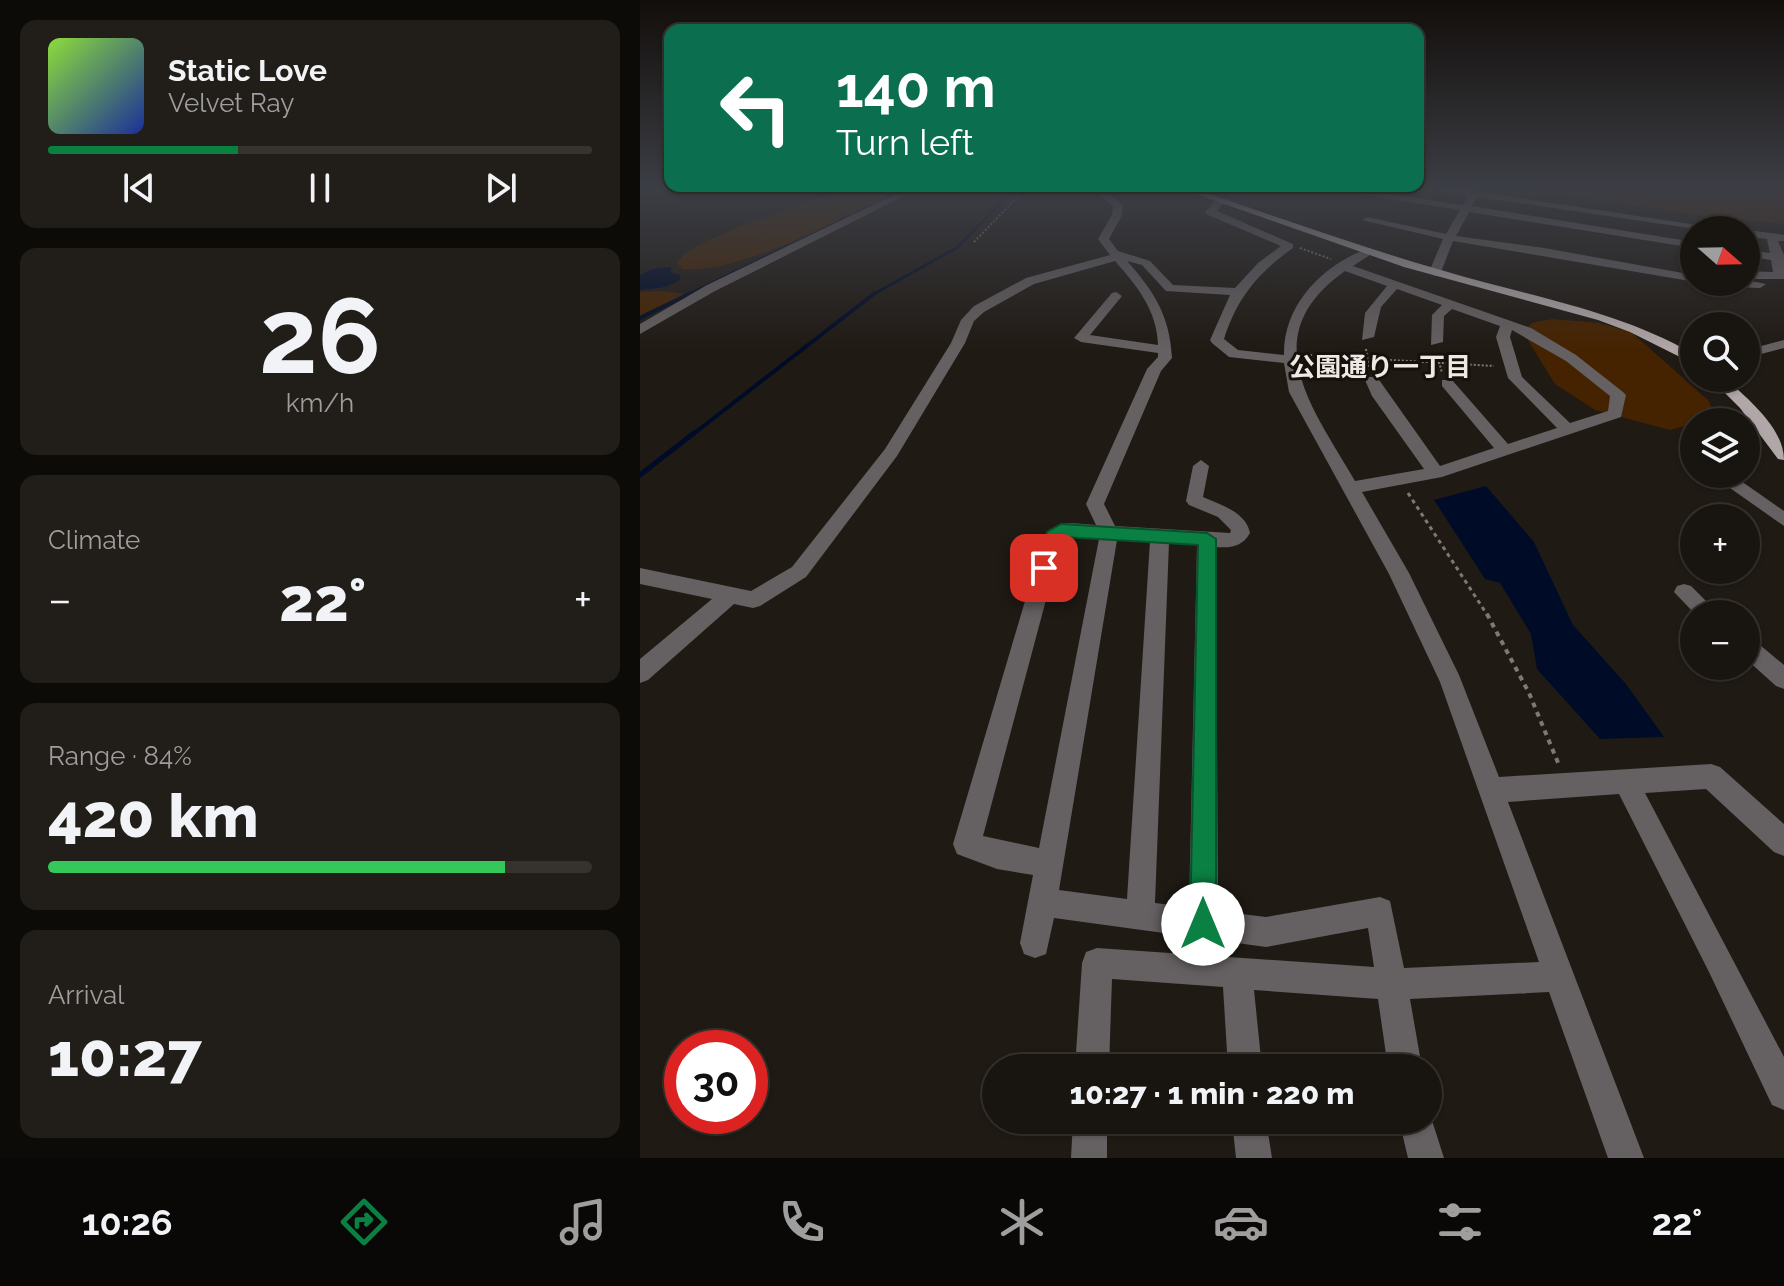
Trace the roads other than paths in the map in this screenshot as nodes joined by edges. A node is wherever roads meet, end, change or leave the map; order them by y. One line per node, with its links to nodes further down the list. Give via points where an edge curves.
1 (806, 242): 24 (street)
2 (1105, 242): 9 (street)
3 (1281, 242): 20 (street, via 1289,246)
4 (1343, 242): 8 (main road)
5 (1447, 242): 14 (street)
6 (1479, 242): 15 (street)
7 (1551, 242): 13 (street)
8 (1369, 251): 12 (street); 14 (main road)
9 (1115, 255): 20 (street, via 1146,263 1170,288); 28 (street, via 1151,298); 48 (street, via 1030,281 979,309 891,452 799,572 753,600)
10 (1760, 255): 11 (street)
11 (1780, 258): 16 (street, via 1780,276)
12 (1344, 265): 18 (street); 31 (street, via 1319,282 1303,302)
13 (1680, 265)
14 (1435, 272): 30 (main road, via 1609,319)
15 (1680, 276)
16 (1760, 278)
17 (1784, 281): 19 (street)
18 (1396, 284): 22 (street); 25 (street, via 1368,316)
19 (1760, 284)
20 (1235, 292): 31 (street, via 1217,340 1234,354)
21 (1116, 296): 28 (street, via 1081,338)
22 (1452, 303): 23 (street); 26 (street, via 1438,315)
23 (1510, 325): 35 (street, via 1503,331 1515,378); 35 (street, via 1571,358 1618,395 1615,414)
24 (640, 330)
25 (1367, 337)
26 (1436, 342)
27 (1784, 344): 29 (street)
28 (1165, 350): 43 (street, via 1095,504)
29 (1760, 350)
30 (1680, 352)
31 (1291, 357): 40 (street, via 1301,404)
32 (1372, 380): 39 (street)
33 (1447, 383): 36 (street)
34 (1732, 392): 37 (main road)
35 (1567, 429): 36 (street)
36 (1505, 451): 39 (street)
37 (1784, 455)
38 (1201, 466): 45 (street, via 1195,501 1224,513 1241,533 1229,541)
39 (1436, 473): 40 (street)
40 (1349, 488): 54 (street, via 1424,621)
41 (1739, 488): 42 (street)
42 (1784, 520)
43 (1109, 533): 44 (street); 56 (street); 56 (street, via 1061,530 1053,537 967,844 994,856)
44 (1160, 535): 45 (street); 58 (street)
45 (1207, 539): 59 (street)
46 (640, 576): 48 (street)
47 (1684, 592): 49 (street)
48 (731, 595): 51 (street)
49 (1693, 600)
50 (1760, 658): 52 (street)
51 (640, 673)
52 (1784, 679)
53 (1626, 782): 54 (street); 55 (street, via 1711,776); 67 (street)
54 (1492, 790): 62 (street)
55 (1784, 842)
56 (1049, 862): 57 (street)
57 (1042, 902): 58 (street); 60 (street)
58 (1140, 914): 59 (street)
59 (1203, 924): 63 (street, via 1266,932 1380,911)
60 (1035, 943)
61 (1237, 973): 63 (street); 64 (street, via 1097,963); 65 (street)
62 (1560, 976): 63 (street); 74 (street)
63 (1390, 984): 66 (street)
64 (1093, 1054)
65 (1244, 1054)
66 (1402, 1054)
67 (1784, 1093)
68 (1090, 1134): 71 (street)
69 (1251, 1134): 72 (street)
70 (1420, 1134): 73 (street)
71 (1089, 1158)
72 (1254, 1158)
73 (1426, 1158)
74 (1626, 1158)

